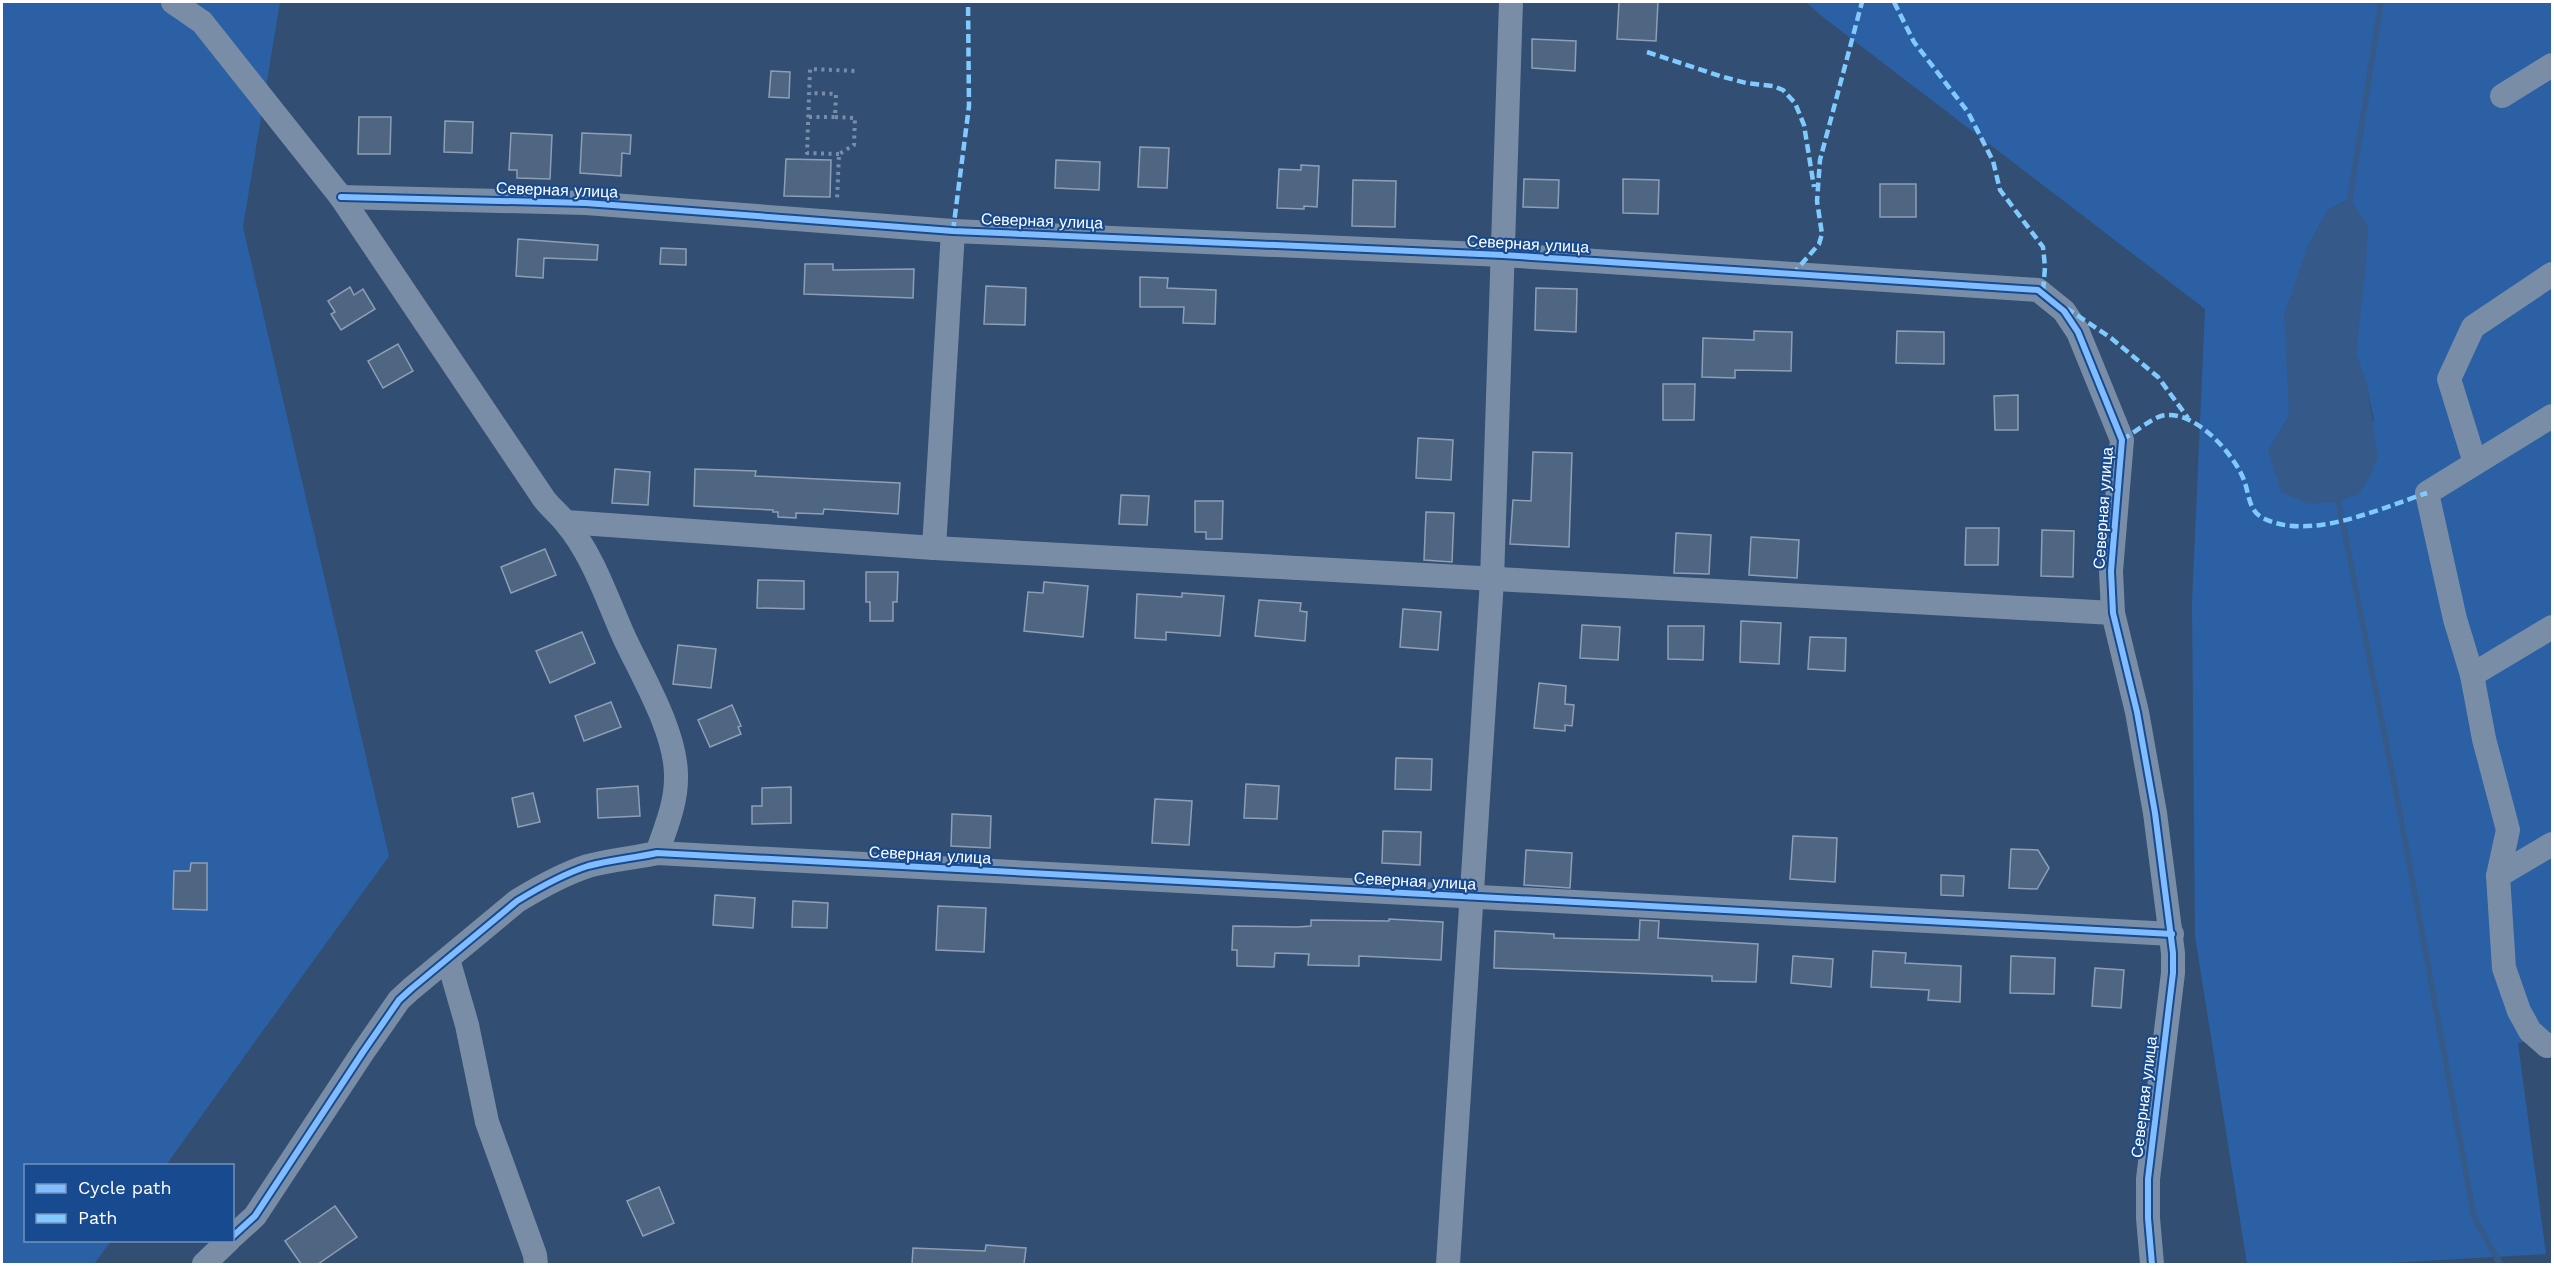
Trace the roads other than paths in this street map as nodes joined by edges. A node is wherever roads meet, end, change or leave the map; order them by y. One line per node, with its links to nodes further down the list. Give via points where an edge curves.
1 (172, 2): 5 (street, via 202,22)
2 (1510, 2): 7 (street)
3 (2553, 65): 4 (street)
4 (2502, 96)
5 (341, 197): 6 (street, Северная улица, via 586,203); 11 (street, via 544,499)
6 (953, 231): 7 (street, Северная улица); 12 (street)
7 (1503, 255): 13 (street, Северная улица); 14 (street, Северная улица, via 2043,292 2064,311 2078,333 2122,440 2111,571)
8 (2553, 274): 10 (street, via 2473,327 2449,379)
9 (2553, 416): 10 (street)
10 (2475, 463): 16 (street, via 2427,493 2455,619)
11 (566, 522): 12 (street); 18 (street, via 590,561 673,752 675,793)
12 (933, 548): 13 (street)
13 (1492, 580): 14 (street); 20 (street, Северная улица)
14 (2113, 613): 21 (street, Северная улица, via 2137,712)
15 (2553, 627): 16 (street)
16 (2472, 675): 19 (street, via 2508,830)
17 (2553, 844): 19 (street)
18 (657, 854): 20 (street, Северная улица); 22 (street, Северная улица, via 591,866 553,881 517,901)
19 (2498, 876): 23 (street, via 2504,968 2530,1031 2547,1047)
20 (1471, 898): 21 (street, Северная улица); 28 (street, Северная улица)
21 (2172, 934): 29 (street, Северная улица, via 2173,973 2148,1179)
22 (448, 959): 24 (street, Северная улица, via 399,1000 255,1216); 27 (street, via 467,1025 487,1122)
23 (2553, 1045)
24 (234, 1235)
25 (227, 1242): 26 (street)
26 (204, 1264)
27 (536, 1264)
28 (1448, 1264)
29 (2152, 1264)

